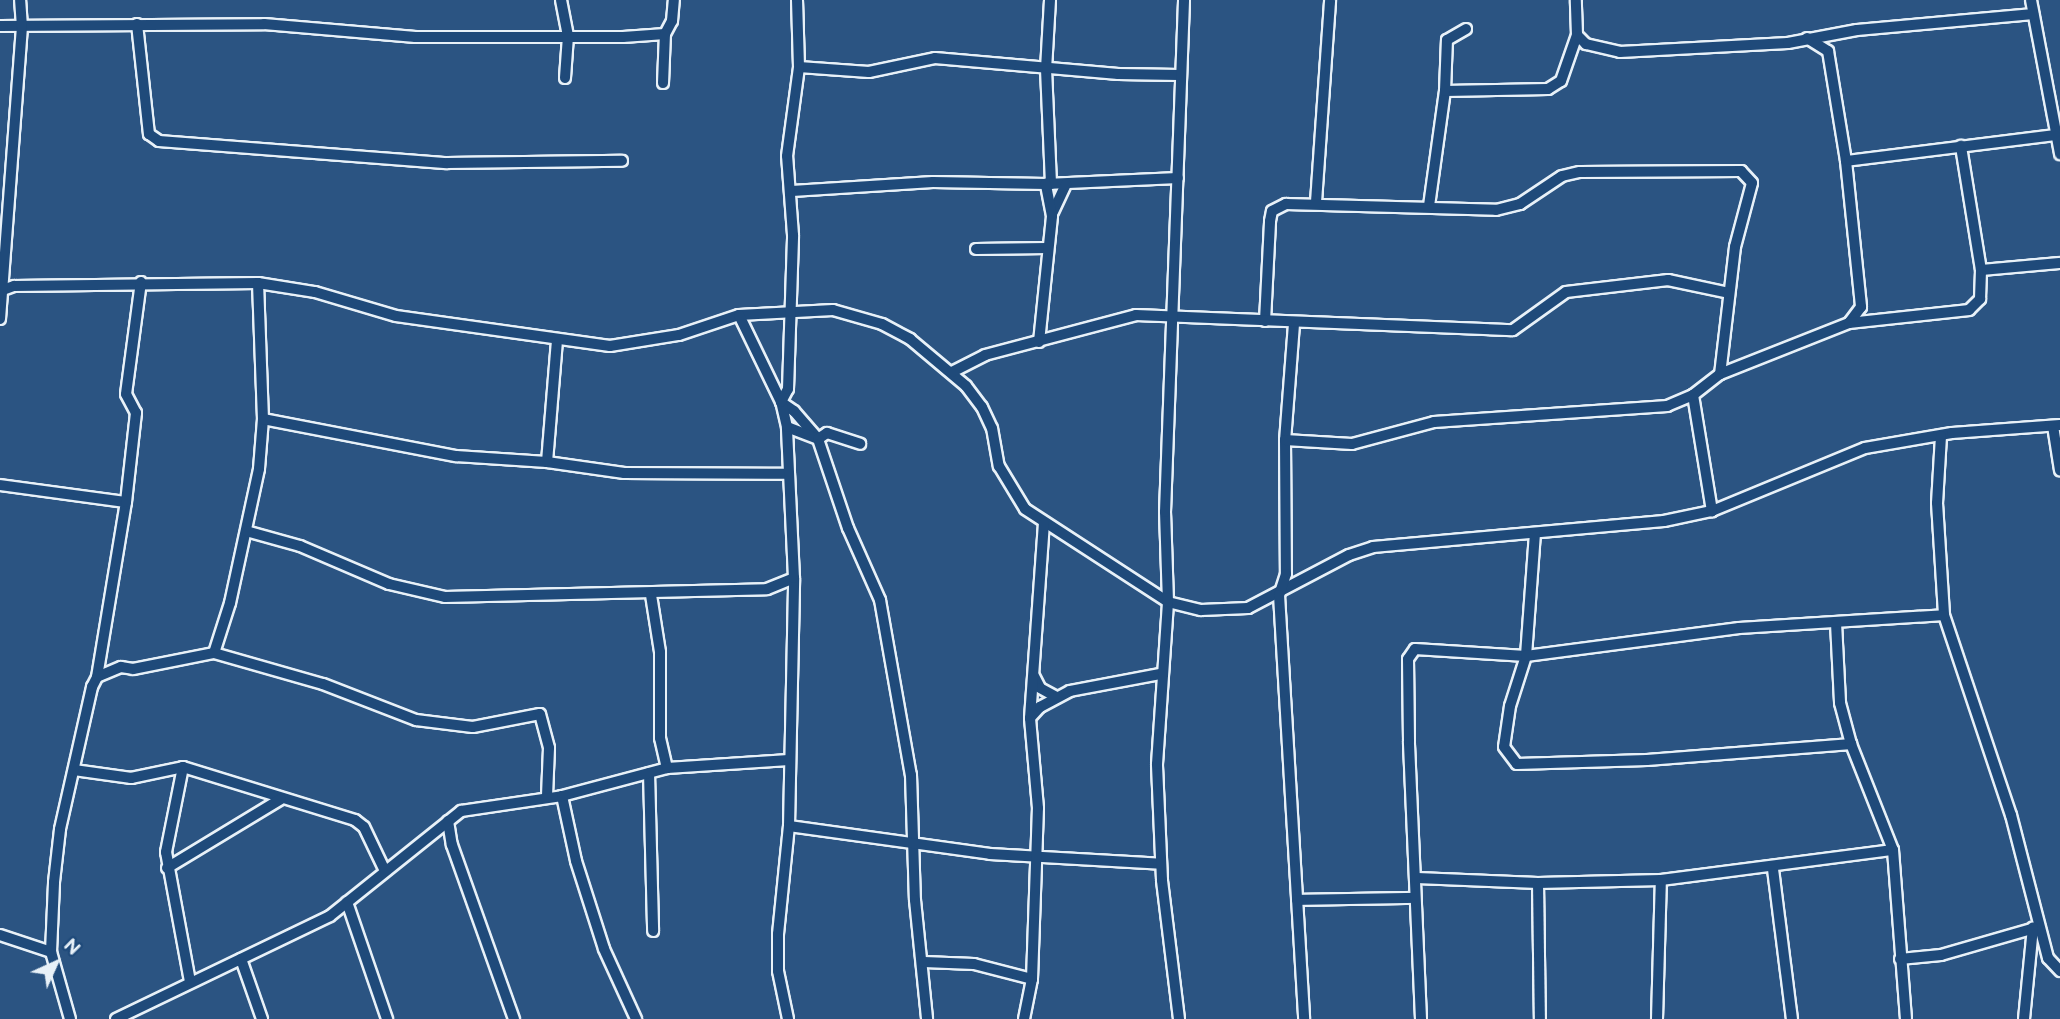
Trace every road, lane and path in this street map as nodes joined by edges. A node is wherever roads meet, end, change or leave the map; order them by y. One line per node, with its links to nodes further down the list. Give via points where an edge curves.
1 (20, 0): 13 (street)
2 (561, 0): 18 (street)
3 (674, 0): 15 (street)
4 (797, 0): 21 (street)
5 (1050, 0): 22 (street)
6 (1184, 0): 23 (street)
7 (1330, 0): 36 (street)
8 (1576, 0): 17 (street)
9 (2031, 0): 10 (street)
10 (2033, 14): 16 (street); 27 (street)
11 (137, 24): 13 (street); 18 (street, via 264,24 415,37); 30 (street, via 149,134 159,141 447,163)
12 (0, 26): 13 (street)
13 (22, 27): 45 (street)
14 (1466, 29): 26 (street, via 1447,40)
15 (665, 33): 18 (street); 25 (street)
16 (1836, 33): 19 (street); 20 (street)
17 (1577, 34): 19 (street, via 1586,44 1620,52); 26 (street, via 1561,81 1548,89)
18 (568, 36): 24 (street)
19 (1807, 38): 20 (street)
20 (1828, 51): 31 (street)
21 (799, 67): 22 (street, via 869,72 935,58); 35 (street, via 787,156)
22 (1046, 69): 23 (street); 33 (street)
23 (1179, 75): 32 (street)
24 (565, 78)
25 (663, 83)
26 (1446, 91): 37 (street)
27 (2054, 135): 28 (street); 29 (street)
28 (1961, 146): 31 (street); 42 (street)
29 (2060, 155)
30 (622, 161)
31 (1846, 161): 47 (street)
32 (1178, 178): 34 (street); 50 (street)
33 (1049, 184): 34 (street); 35 (street, via 933,182); 38 (street)
34 (1066, 184): 38 (street)
35 (792, 191): 48 (street)
36 (1316, 202): 37 (street); 52 (street, via 1286,204 1272,211)
37 (1429, 206): 46 (street, via 1509,209 1562,176 1580,172 1741,171 1752,183)
38 (1052, 216): 39 (street)
39 (1047, 248): 40 (street); 57 (street)
40 (976, 249)
41 (2060, 263): 42 (street)
42 (1980, 270): 53 (street, via 1980,299 1969,310)
43 (141, 282): 44 (street); 45 (street, via 14,286); 73 (street, via 126,394 136,413)
44 (258, 283): 56 (street, via 314,292 396,316); 62 (street)
45 (2, 292): 51 (street)
46 (1729, 293): 55 (street, via 1668,280 1566,292 1513,330); 59 (street)
47 (1861, 307): 53 (street); 54 (street)
48 (789, 309): 49 (street); 58 (street, via 834,310 882,324); 61 (street, via 788,389)
49 (740, 315): 56 (street, via 679,335 610,346); 61 (street)
50 (1173, 318): 52 (street); 57 (street, via 1136,315 1097,322); 81 (street, via 1165,512)
51 (0, 319)
52 (1265, 321): 55 (street)
53 (1873, 321): 54 (street)
54 (1849, 323): 59 (street)
55 (1294, 324): 67 (street)
56 (557, 340): 69 (street)
57 (1040, 342): 58 (street, via 985,355)
58 (952, 372): 75 (street, via 982,407 992,428 999,467 1025,509)
59 (1720, 374): 60 (street)
60 (1693, 395): 67 (street, via 1667,406 1434,422 1352,444); 74 (street)
61 (781, 402): 64 (street); 66 (street)
62 (263, 419): 69 (street, via 456,456); 76 (street)
63 (2057, 426): 65 (street); 70 (street)
64 (787, 427): 66 (street); 71 (street)
65 (1941, 436): 74 (street, via 1865,448); 82 (street, via 1937,503)
66 (818, 439): 68 (street, via 827,433); 102 (street, via 848,528 880,600 906,741)
67 (1285, 440): 80 (street, via 1286,574)
68 (860, 444)
69 (547, 461): 71 (street, via 624,472)
70 (2060, 470)
71 (789, 474): 78 (street)
72 (0, 485): 73 (street)
73 (126, 502): 88 (street)
74 (1712, 511): 77 (street, via 1664,521)
75 (1044, 524): 81 (street); 86 (street)
76 (246, 531): 79 (street, via 300,546 389,584 445,597); 84 (street)
77 (1535, 533): 80 (street, via 1373,547 1349,555); 85 (street)
78 (794, 578): 79 (street, via 767,589); 92 (street)
79 (651, 595): 94 (street, via 660,652 660,738)
80 (1279, 595): 81 (street, via 1235,609 1201,610); 113 (street)
81 (1168, 602): 87 (street)
82 (1944, 615): 83 (street); 115 (street, via 2011,815)
83 (1836, 622): 85 (street, via 1739,628); 91 (street, via 1836,679)
84 (214, 653): 88 (street, via 133,669 121,667); 97 (street, via 323,684 416,720 473,727 540,714 549,748)
85 (1526, 656): 91 (street, via 1510,706 1504,747 1508,756 1525,767); 109 (street, via 1415,649 1409,654)
86 (1032, 672): 89 (street, via 1040,688); 90 (street)
87 (1160, 674): 89 (street); 105 (street)
88 (97, 677): 95 (street, via 83,717)
89 (1056, 697): 90 (street)
90 (1030, 718): 104 (street, via 1038,808)
91 (1851, 744): 103 (street)
92 (789, 760): 94 (street); 101 (street)
93 (183, 767): 95 (street, via 131,778); 99 (street); 106 (street)
94 (667, 768): 96 (street)
95 (74, 770): 118 (street, via 60,829)
96 (649, 773): 98 (street); 116 (street)
97 (547, 796): 98 (street); 100 (street, via 461,811)
98 (562, 796): 131 (street, via 576,861 604,949)
99 (281, 799): 106 (street); 107 (street, via 355,820 364,827)
100 (448, 821): 107 (street); 130 (street, via 452,845)
101 (789, 826): 102 (street); 132 (street, via 778,971)
102 (913, 841): 104 (street); 121 (street)
103 (1893, 850): 108 (street); 120 (street)
104 (1036, 857): 105 (street); 123 (street)
105 (1161, 864): 135 (street)
106 (167, 868): 124 (street)
107 (384, 869): 114 (street)
108 (1773, 869): 110 (street); 140 (street)
109 (1417, 878): 111 (street); 112 (street)
110 (1661, 880): 111 (street); 139 (street)
111 (1538, 883): 138 (street)
112 (1415, 898): 113 (street); 137 (street)
113 (1297, 900): 136 (street)
114 (347, 902): 119 (street, via 314,926); 129 (street)
115 (2035, 925): 120 (street, via 1941,955); 122 (street, via 2048,958); 142 (street)
116 (653, 931)
117 (0, 936): 118 (street)
118 (51, 952): 126 (street)
119 (241, 959): 124 (street); 128 (street)
120 (1900, 959): 141 (street)
121 (924, 961): 123 (street, via 974,964); 133 (street)
122 (2060, 971)
123 (1032, 979): 134 (street)
124 (190, 981): 125 (street)
125 (136, 1015): 127 (street)
126 (70, 1019)
127 (116, 1019)
128 (262, 1019)
129 (387, 1019)
130 (514, 1019)
131 (636, 1019)
132 (788, 1019)
133 (927, 1019)
134 (1024, 1019)
135 (1180, 1019)
136 (1304, 1019)
137 (1422, 1019)
138 (1540, 1019)
139 (1657, 1019)
140 (1792, 1019)
141 (1906, 1019)
142 (2024, 1019)

